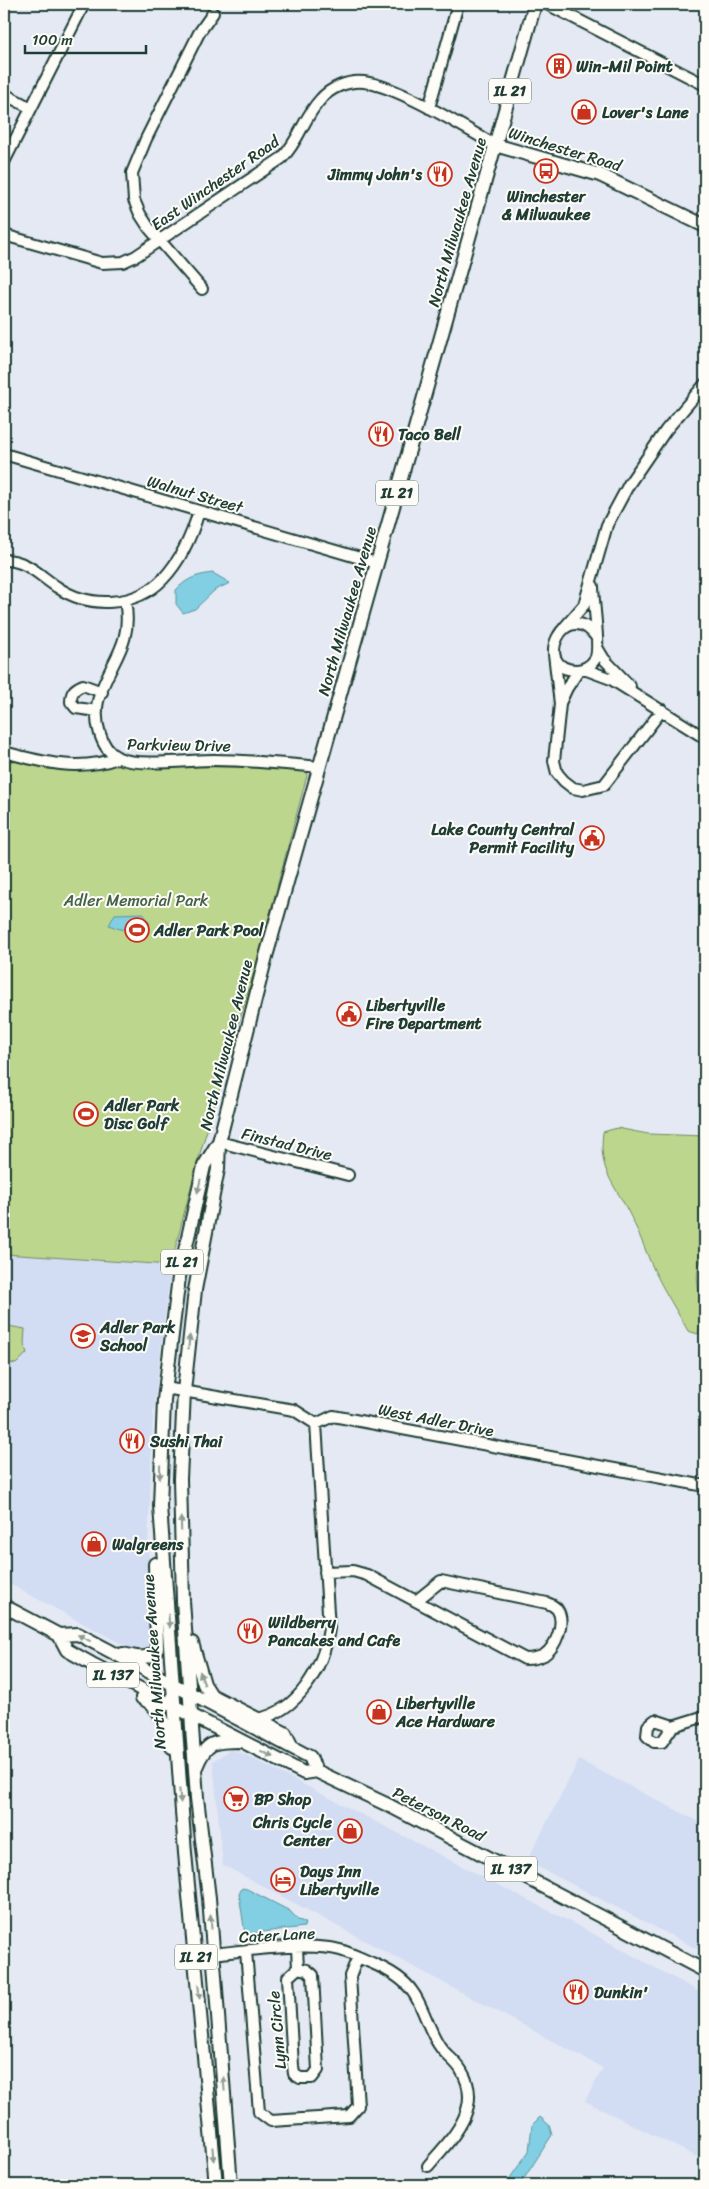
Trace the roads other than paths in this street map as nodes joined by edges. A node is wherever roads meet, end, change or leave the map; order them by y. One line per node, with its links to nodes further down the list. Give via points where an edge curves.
1 (84, 4): 8 (street)
2 (458, 4): 9 (street)
3 (535, 4): 10 (main road, North Milwaukee Avenue / IL 21)
4 (547, 4): 6 (street)
5 (213, 13): 14 (street, via 199,33 132,173 134,200 140,214 148,228)
6 (705, 85)
7 (4, 94): 8 (street)
8 (31, 108): 11 (street)
9 (429, 108): 10 (street, East Winchester Road); 14 (street, East Winchester Road, via 363,82 337,87 318,101 291,149 282,158)
10 (495, 145): 12 (main road, Winchester Road, via 600,175); 20 (main road, North Milwaukee Avenue / IL 21)
11 (4, 162)
12 (705, 226)
13 (4, 235): 14 (street, East Winchester Road, via 113,264 136,256)
14 (161, 240): 15 (street)
15 (202, 289)
16 (705, 384): 21 (street, via 666,430 628,484 607,525)
17 (4, 454): 18 (street, Walnut Street)
18 (199, 511): 20 (street, Walnut Street); 22 (street, via 185,546 163,579)
19 (4, 560): 22 (street, via 15,561 39,572 57,587 80,598)
20 (377, 563): 36 (main road, North Milwaukee Avenue / IL 21)
21 (592, 578): 23 (street, via 584,605); 24 (street)
22 (125, 601): 28 (street, Parkview Drive, via 128,617 126,634)
23 (564, 628): 24 (street, via 586,627); 26 (street, via 554,639)
24 (597, 638): 25 (street)
25 (598, 649): 27 (street, via 596,659); 29 (street, via 608,664)
26 (554, 654): 27 (street, via 563,666); 30 (street)
27 (582, 669): 29 (street, via 611,679); 30 (street, via 567,688)
28 (102, 692): 32 (street, Parkview Drive); 32 (street, via 83,686 71,695 71,702 76,708)
29 (648, 701): 31 (street)
30 (560, 704): 31 (street, via 554,761 564,781 583,790 604,784)
31 (662, 710): 33 (street)
32 (97, 711): 35 (street, Parkview Drive, via 102,740)
33 (705, 738)
34 (4, 752): 35 (street, via 56,764 86,764)
35 (118, 758): 36 (street, Parkview Drive, via 144,762 257,761)
36 (320, 767): 37 (main road, North Milwaukee Avenue / IL 21, via 265,960)
37 (219, 1142): 38 (street, Finstad Drive); 39 (main road, North Milwaukee Avenue / IL 21, one-way to 39, via 204,1166 185,1246); 40 (main road, North Milwaukee Avenue / IL 21, one-way to 37, via 195,1290 218,1168)
38 (348, 1175)
39 (165, 1388): 40 (street); 43 (main road, North Milwaukee Avenue / IL 21, one-way to 43)
40 (184, 1391): 41 (street, via 294,1410); 48 (main road, North Milwaukee Avenue / IL 21, one-way to 40, via 180,1480)
41 (316, 1424): 42 (street, West Adler Drive, via 333,1416); 44 (street)
42 (705, 1486)
43 (161, 1538): 49 (main road, via 155,1558 157,1648 153,1655 142,1658); 51 (main road, North Milwaukee Avenue / IL 21, one-way to 51)
44 (326, 1572): 45 (street, via 353,1571 367,1575); 54 (street, via 327,1642 302,1692)
45 (416, 1601): 45 (street, via 525,1659 545,1654 560,1630 557,1609 547,1603 441,1581)
46 (4, 1606): 47 (main road, IL 137)
47 (59, 1635): 49 (main road, IL 137, one-way to 47, via 78,1634); 50 (main road, Peterson Road / IL 137, via 67,1650)
48 (186, 1639): 52 (main road, North Milwaukee Avenue / IL 21); 57 (main road, one-way to 48, via 211,1695 204,1684 192,1643)
49 (106, 1649): 51 (main road, IL 137)
50 (92, 1664): 53 (main road, Peterson Road / IL 137); 62 (main road, via 96,1674 156,1707)
51 (174, 1686): 52 (main road, IL 137); 53 (main road, North Milwaukee Avenue / IL 21)
52 (191, 1695): 55 (main road, North Milwaukee Avenue / IL 21); 61 (main road, Peterson Road / IL 137)
53 (174, 1707): 55 (main road, Peterson Road / IL 137); 62 (main road, North Milwaukee Avenue / IL 21)
54 (282, 1710): 57 (street); 59 (street)
55 (192, 1716): 60 (main road, Peterson Road / IL 137); 63 (main road, North Milwaukee Avenue / IL 21)
56 (705, 1716): 58 (street)
57 (257, 1719): 59 (main road)
58 (673, 1726)
59 (282, 1732): 61 (main road)
60 (242, 1741): 63 (main road, via 218,1741 210,1745 201,1755); 64 (main road, Peterson Road / IL 137, one-way to 64, via 304,1773)
61 (292, 1747): 64 (main road, Peterson Road / IL 137, via 310,1757)
62 (178, 1762): 68 (main road, North Milwaukee Avenue / IL 21, one-way to 68)
63 (196, 1769): 67 (main road, North Milwaukee Avenue / IL 21, one-way to 63)
64 (316, 1771): 71 (main road, Peterson Road / IL 137, via 390,1806)
65 (297, 1948): 66 (street, Cater Lane); 69 (street, Cater Lane, via 319,1946); 70 (street, Lynn Circle)
66 (246, 1951): 67 (street, Cater Lane); 69 (street, via 259,2112 271,2121 349,2116 358,2106 350,1976)
67 (214, 1954): 68 (street, Cater Lane); 74 (main road, North Milwaukee Avenue / IL 21, one-way to 67)
68 (196, 1956): 73 (main road, North Milwaukee Avenue / IL 21, one-way to 73)
69 (358, 1957): 72 (street, Cater Lane, via 400,1979 413,1991 440,2048 462,2072 469,2098 467,2114 460,2128)
70 (298, 1968): 70 (street, Lynn Circle, via 313,1975 318,2070 312,2078 300,2078 294,2074 288,1978)
71 (705, 1971)
72 (428, 2166)
73 (216, 2185)
74 (231, 2185)

